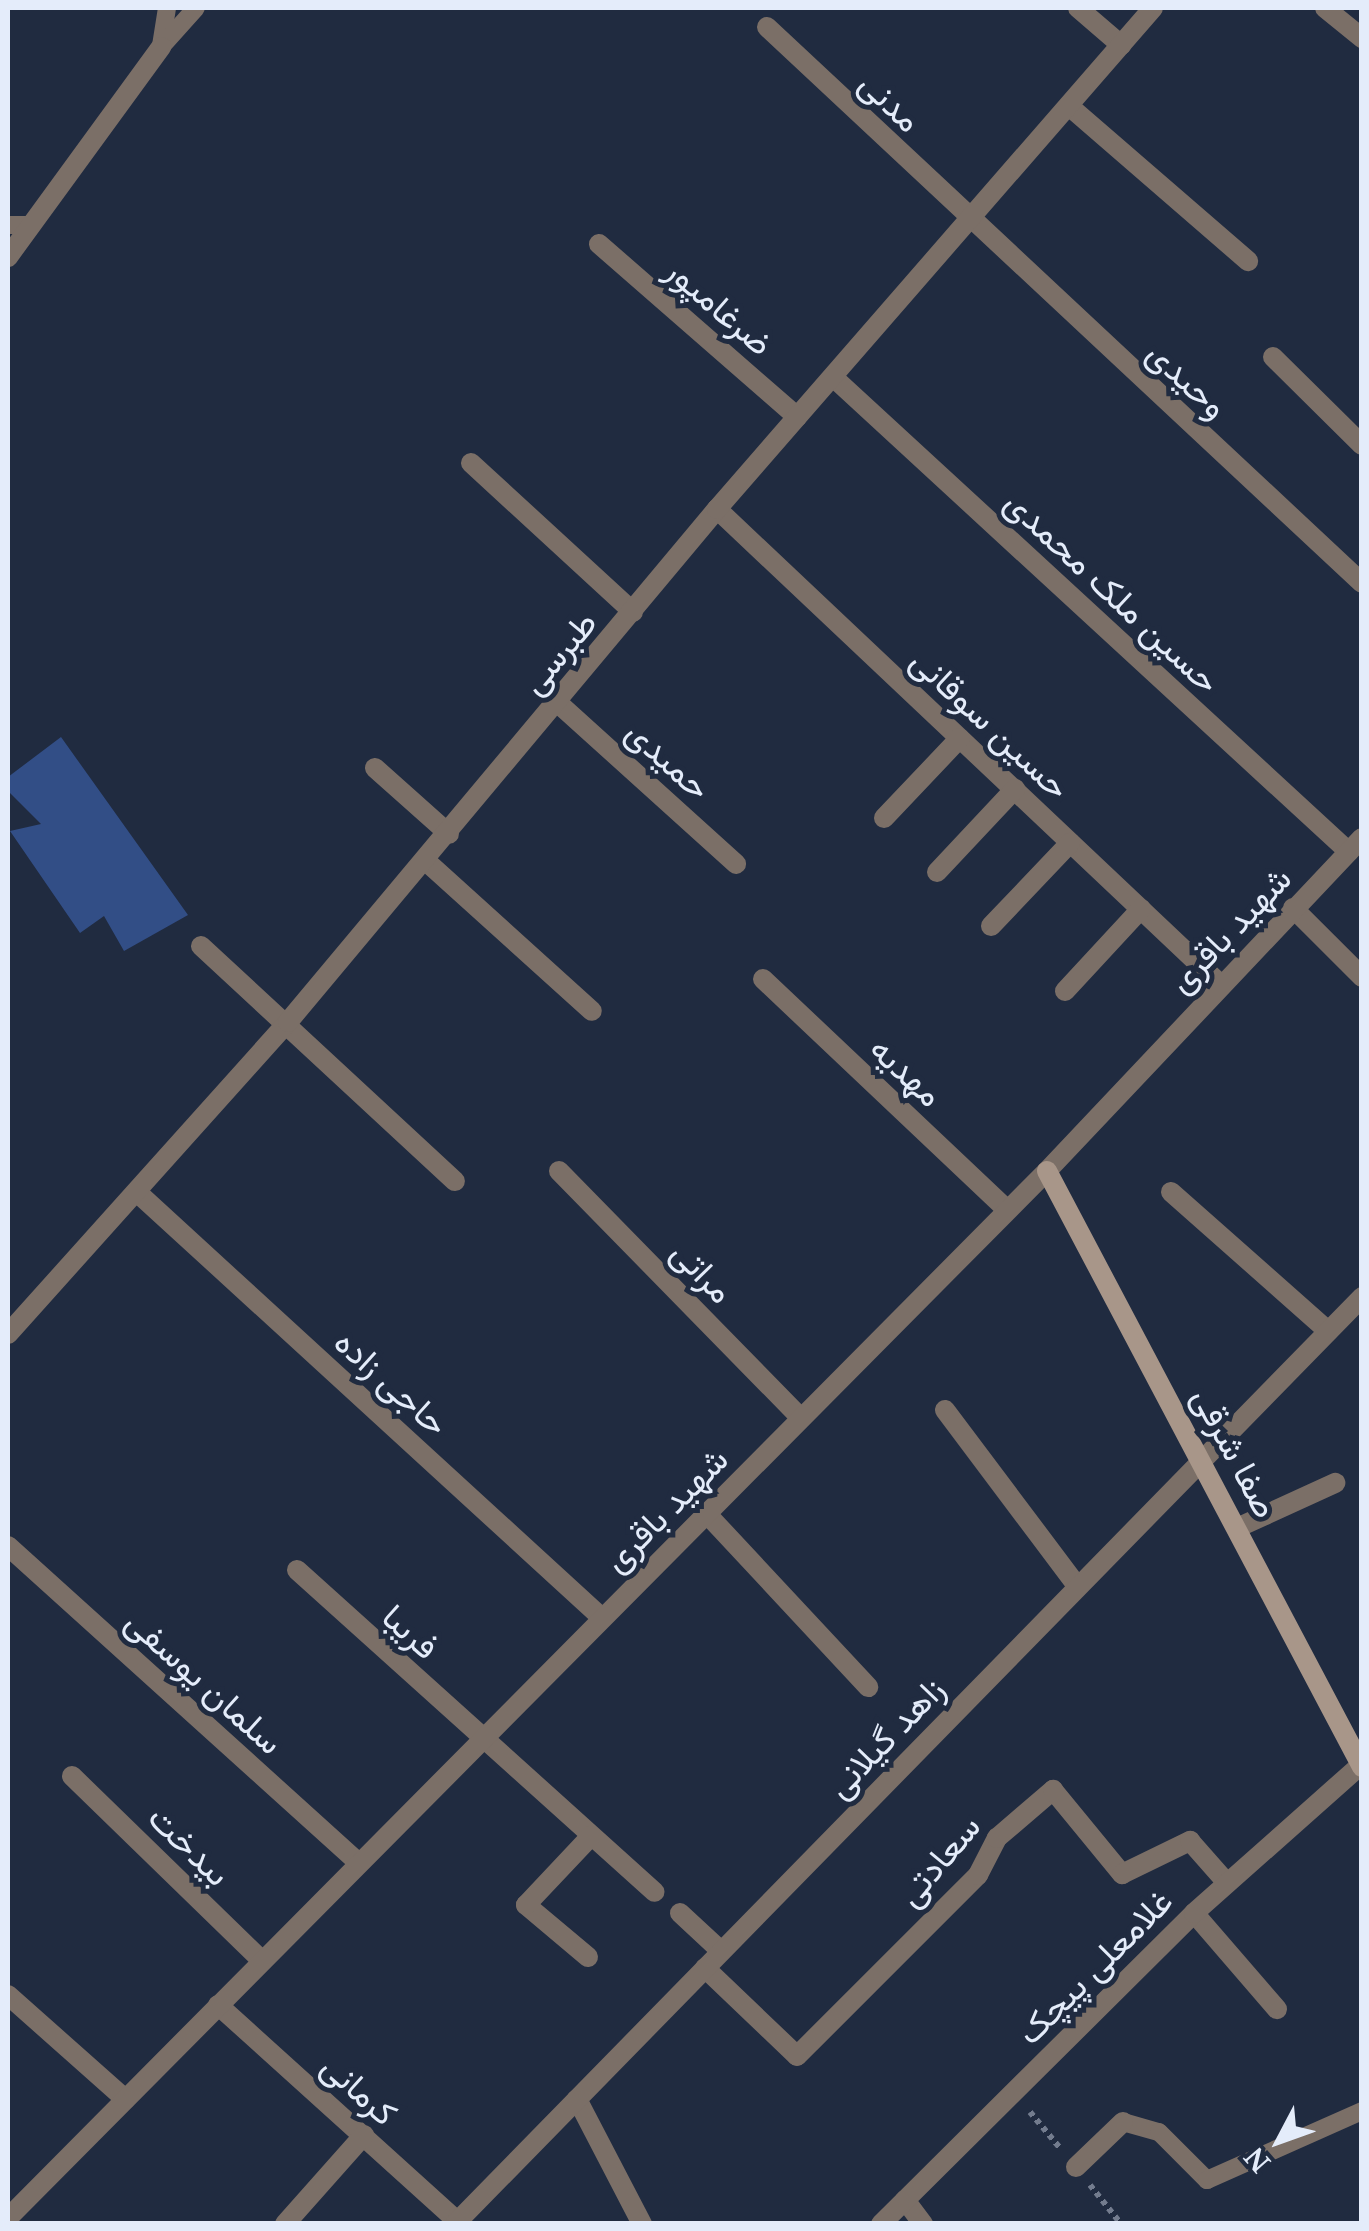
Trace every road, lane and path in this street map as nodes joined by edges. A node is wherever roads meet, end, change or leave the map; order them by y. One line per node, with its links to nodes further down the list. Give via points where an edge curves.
1 (167, 8): 9 (lane)
2 (196, 8): 9 (lane)
3 (1078, 8): 8 (street)
4 (1153, 8): 8 (street, طبرسی)
5 (1325, 8): 7 (street)
6 (767, 26): 11 (street, مدنی)
7 (1362, 38)
8 (1121, 45): 10 (street, طبرسی)
9 (160, 48): 13 (street)
10 (1068, 106): 11 (street, طبرسی); 16 (street)
11 (970, 222): 18 (street, طبرسی); 23 (street, وحیدی)
12 (8, 225): 13 (lane)
13 (31, 225): 15 (street)
14 (600, 244): 19 (street, ضرغامپور)
15 (8, 257)
16 (1248, 262)
17 (1273, 357): 20 (street)
18 (833, 377): 19 (street, طبرسی); 32 (street, حسین ملک محمدی)
19 (797, 417): 22 (street, طبرسی)
20 (1362, 445)
21 (471, 462): 24 (street)
22 (717, 509): 24 (street, طبرسی); 26 (street, حسین سوقانی)
23 (1362, 583)
24 (633, 612): 25 (street, طبرسی)
25 (558, 703): 30 (street, طبرسی); 34 (street, حمیدی)
26 (960, 738): 28 (street, حسین سوقانی); 29 (street)
27 (375, 768): 30 (street)
28 (1014, 789): 31 (street, حسین سوقانی); 35 (street)
29 (884, 818)
30 (448, 834): 33 (street, طبرسی)
31 (1070, 843): 37 (street, حسین سوقانی); 38 (street)
32 (1355, 845): 36 (street, شهید باقری)
33 (426, 862): 44 (street); 45 (street, طبرسی)
34 (736, 864)
35 (937, 872)
36 (1293, 908): 40 (street); 42 (street, شهید باقری)
37 (1141, 909): 42 (street, حسین سوقانی); 43 (street)
38 (991, 926)
39 (201, 946): 45 (street)
40 (1362, 977)
41 (763, 979): 51 (street, مهدیه)
42 (1220, 984): 47 (street, شهید باقری)
43 (1065, 991)
44 (592, 1011)
45 (288, 1022): 48 (street); 50 (street, طبرسی)
46 (559, 1170): 56 (street, مراتی)
47 (1046, 1171): 51 (street, شهید باقری); 57 (main road, صفا شرقی)
48 (455, 1181)
49 (1171, 1192): 53 (street)
50 (138, 1194): 54 (street, طبرسی); 64 (street, حاجی زاده)
51 (1008, 1210): 56 (street, شهید باقری)
52 (1362, 1296): 53 (street, زاهد گیلانی)
53 (1328, 1331): 57 (street, زاهد گیلانی)
54 (8, 1334)
55 (945, 1410): 63 (street)
56 (802, 1418): 59 (street, شهید باقری)
57 (1204, 1458): 60 (main road, صفا شرقی); 63 (street, زاهد گیلانی)
58 (1335, 1483): 60 (street)
59 (706, 1514): 64 (street, شهید باقری); 65 (street)
60 (1239, 1527): 67 (main road, صفا شرقی)
61 (8, 1546): 70 (street, سلمان یوسفی)
62 (297, 1570): 66 (street, فریبا)
63 (1078, 1587): 75 (street, زاهد گیلانی)
64 (602, 1618): 66 (street, شهید باقری)
65 (868, 1687)
66 (482, 1740): 69 (street, فریبا); 70 (street, شهید باقری)
67 (1361, 1765): 71 (street, غلامعلی پیچک)
68 (72, 1776): 77 (street, بیدخت)
69 (591, 1836): 72 (street, فریبا); 76 (street, via 526,1904)
70 (359, 1863): 77 (street, شهید باقری)
71 (1227, 1883): 73 (street, غلامعلی پیچک); 78 (street, سعادتی, via 1190,1841 1122,1874 1053,1790 996,1838 978,1875 797,2056)
72 (654, 1892)
73 (1194, 1912): 81 (street); 88 (street, غلامعلی پیچک)
74 (680, 1913): 75 (street)
75 (721, 1951): 78 (street, زاهد گیلانی)
76 (588, 1957)
77 (262, 1961): 80 (street, شهید باقری)
78 (705, 1968): 83 (street, زاهد گیلانی)
79 (8, 1994): 82 (street)
80 (218, 2006): 82 (street, شهید باقری); 86 (street, کرمانی)
81 (1277, 2008)
82 (125, 2099): 89 (street, شهید باقری)
83 (577, 2099): 90 (street, زاهد گیلانی); 92 (street)
84 (1362, 2111): 85 (lane, via 1206,2180 1159,2132)
85 (1123, 2122): 87 (street)
86 (364, 2135): 90 (street, کرمانی); 91 (street)
87 (1076, 2166)
88 (905, 2200): 93 (street, غلامعلی پیچک); 94 (street)
89 (12, 2206)
90 (456, 2222)
91 (286, 2224)
92 (642, 2224)
93 (881, 2224)
94 (923, 2224)

